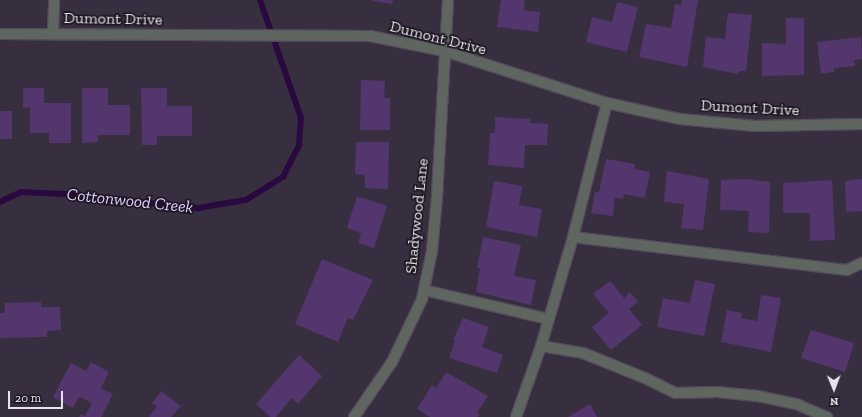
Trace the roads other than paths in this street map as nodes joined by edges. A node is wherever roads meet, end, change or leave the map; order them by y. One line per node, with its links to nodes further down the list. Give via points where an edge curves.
1 (54, 0): 3 (street)
2 (448, 0): 5 (street, Shadywood Lane)
3 (53, 33): 4 (street, Dumont Drive); 5 (street, Dumont Drive, via 370,36)
4 (0, 34)
5 (444, 51): 6 (street, Dumont Drive); 10 (street, Shadywood Lane, via 438,197 432,251)
6 (607, 104): 7 (street, Dumont Drive, via 680,119 755,126); 8 (street)
7 (862, 124)
8 (573, 237): 9 (street, via 847,270); 11 (street)
9 (862, 262)
10 (424, 290): 11 (street); 13 (street, Shadywood Lane, via 392,362)
11 (549, 319): 12 (street)
12 (541, 346): 14 (street); 15 (street, via 583,353 645,378 676,394 717,392 758,396 796,404)
13 (354, 417)
14 (516, 417)
15 (826, 417)

